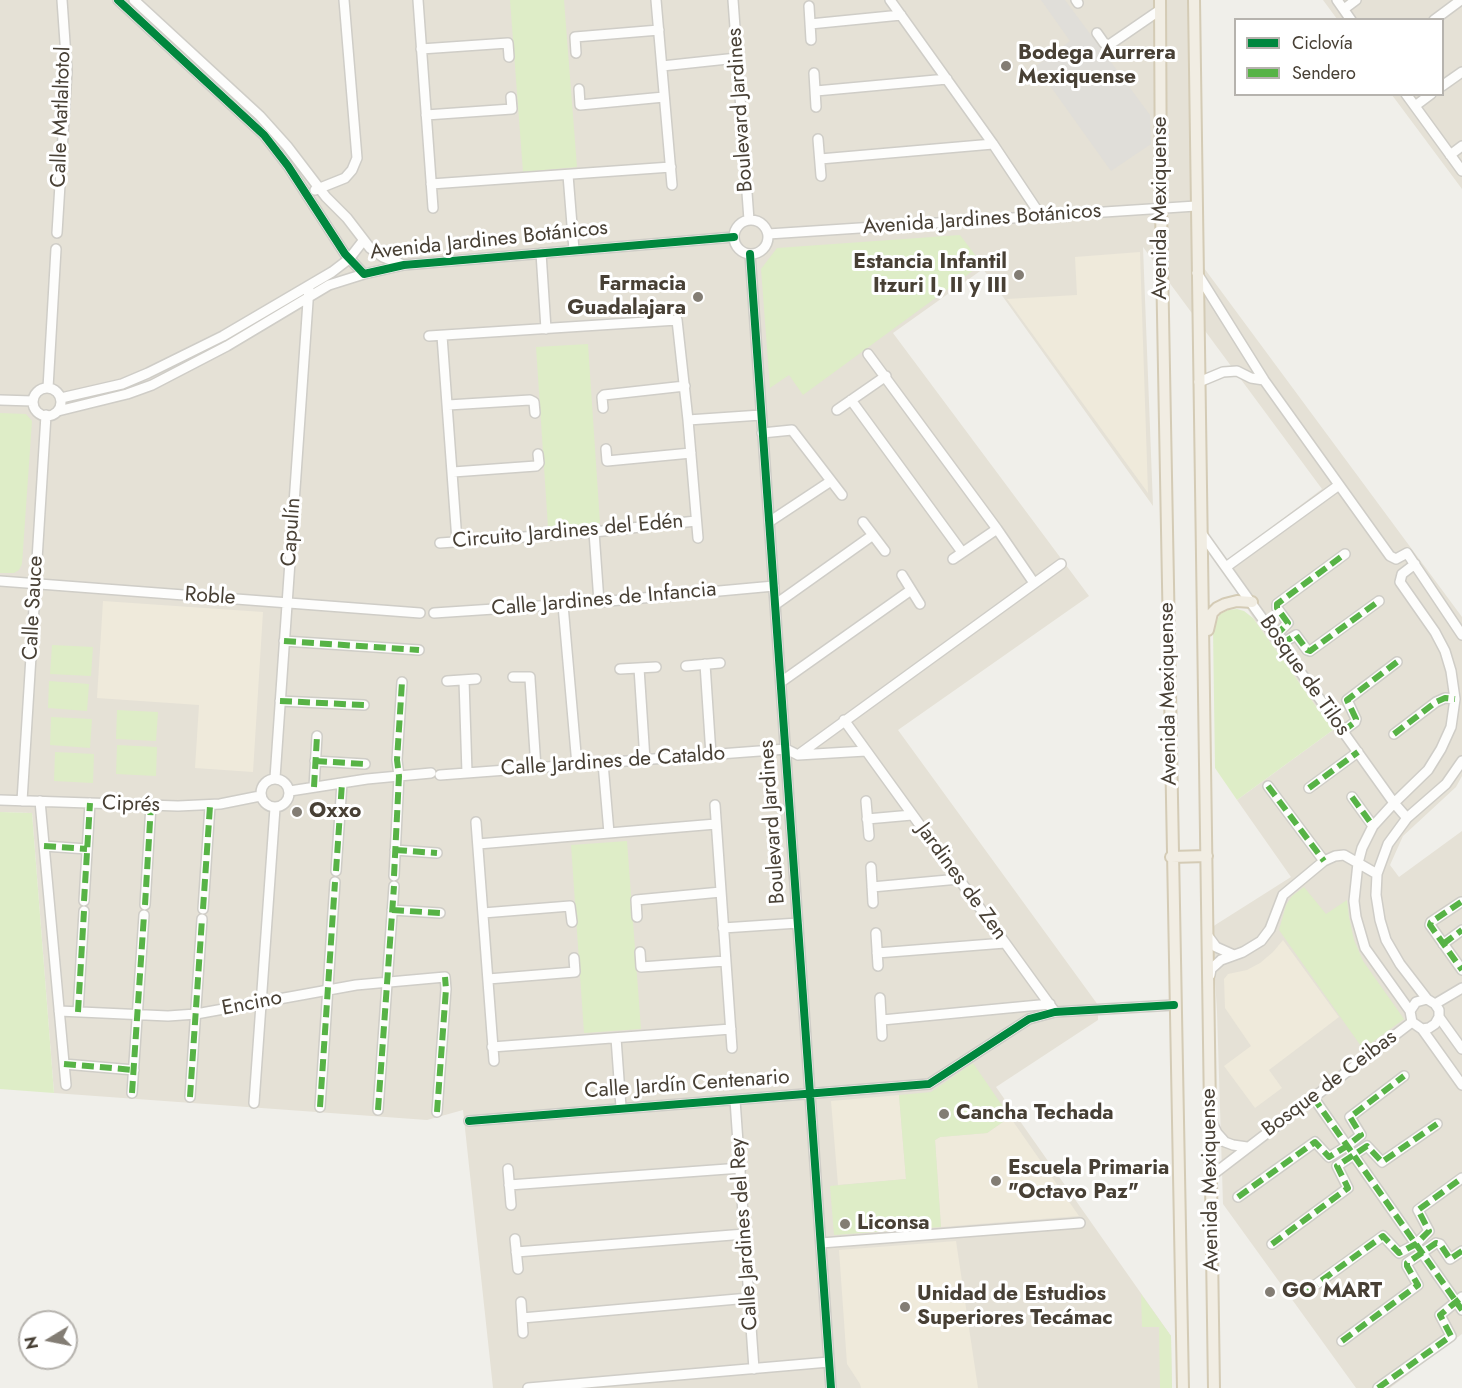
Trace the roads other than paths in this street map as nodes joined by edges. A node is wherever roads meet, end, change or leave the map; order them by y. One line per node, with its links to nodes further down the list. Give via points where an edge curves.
1 (69, 0): 13 (street)
2 (118, 0): 54 (street, Avenida Jardines Botánicos, via 264,135)
3 (134, 0): 53 (street, Avenida Jardines Botánicos, via 260,116)
4 (344, 0): 53 (street, via 357,158 345,178)
5 (418, 0): 24 (street)
6 (656, 0): 21 (street)
7 (733, 0): 27 (street, Boulevard Jardines)
8 (890, 0): 17 (street)
9 (1194, 0): 56 (main road, Avenida Mexiquense)
10 (1337, 0): 16 (street)
11 (1356, 0): 16 (street)
12 (1461, 0): 19 (street)
13 (62, 5): 62 (street, Calle Matlaltotol, via 67,71)
14 (1160, 5): 22 (street, via 1109,45); 58 (main road, Avenida Mexiquense)
15 (809, 6): 20 (street)
16 (1344, 9): 18 (street)
17 (901, 15): 20 (street); 31 (street)
18 (1351, 18)
19 (1437, 18)
20 (810, 24): 23 (street)
21 (659, 30): 25 (street, via 575,37); 28 (street)
22 (1097, 33)
23 (811, 40)
24 (422, 49): 26 (street, via 508,43); 41 (street)
25 (576, 53)
26 (509, 57)
27 (737, 58): 28 (street); 61 (street, Boulevard Jardines)
28 (662, 66): 38 (street)
29 (1462, 72): 32 (street)
30 (814, 73): 34 (street)
31 (947, 79): 34 (street); 43 (street)
32 (1444, 85)
33 (579, 89): 38 (street, via 580,105)
34 (816, 91): 40 (street)
35 (1408, 96): 39 (street)
36 (1428, 96): 39 (street)
37 (511, 97): 41 (street, via 512,109)
38 (664, 97): 47 (street)
39 (1415, 106): 45 (street)
40 (816, 107)
41 (426, 115): 51 (street)
42 (818, 139): 46 (street)
43 (993, 144): 46 (street); 60 (street)
44 (1462, 146): 45 (street)
45 (1450, 155): 48 (street)
46 (820, 159): 50 (street)
47 (670, 167): 49 (street); 52 (street)
48 (1462, 171)
49 (568, 175): 51 (street); 67 (street)
50 (821, 176)
51 (431, 184): 57 (street)
52 (672, 185)
53 (320, 189): 54 (street); 55 (street, Avenida Jardines Botánicos)
54 (307, 193): 59 (street, Avenida Jardines Botánicos)
55 (335, 206): 59 (street); 65 (street, Avenida Jardines Botánicos)
56 (1196, 206): 58 (street, Avenida Jardines Botánicos); 72 (main road, Avenida Mexiquense)
57 (433, 208)
58 (1161, 208): 60 (street, Avenida Jardines Botánicos); 208 (main road, Avenida Mexiquense)
59 (319, 213): 70 (street, Avenida Jardines Botánicos)
60 (1041, 216): 63 (street, Avenida Jardines Botánicos)
61 (748, 220): 63 (street, via 763,224); 64 (street, via 735,230)
62 (57, 233)
63 (768, 234): 69 (street, via 766,246)
64 (734, 237): 67 (street, Avenida Jardines Botánicos); 69 (street, via 739,249)
65 (363, 241): 70 (street); 71 (street, Avenida Jardines Botánicos, via 376,253)
66 (56, 249): 84 (street)
67 (574, 250): 68 (street, Avenida Jardines Botánicos)
68 (541, 253): 71 (street, Avenida Jardines Botánicos); 76 (street)
69 (750, 254): 94 (street, Boulevard Jardines)
70 (349, 259): 73 (street, Avenida Jardines Botánicos); 74 (street)
71 (404, 265): 73 (street, Avenida Jardines Botánicos)
72 (1197, 273): 81 (street); 82 (main road, Avenida Mexiquense)
73 (364, 274): 75 (street, via 337,281)
74 (309, 286): 75 (street, Capulín); 85 (street, via 223,336 148,373 122,384)
75 (308, 298): 92 (street, via 152,385); 131 (street, Capulín)
76 (546, 329): 78 (street, Circuito Jardines del Edén); 83 (street, Circuito Jardines del Edén, via 677,320)
77 (429, 336): 78 (street, Circuito Jardines del Edén)
78 (442, 336): 89 (street)
79 (868, 354): 80 (street)
80 (886, 376): 87 (street); 108 (street)
81 (1264, 380): 82 (street, via 1238,371 1223,372); 103 (street)
82 (1199, 382): 110 (main road, Avenida Mexiquense)
83 (685, 386): 90 (street, via 604,395); 96 (street, Circuito Jardines del Edén)
84 (48, 388): 85 (street); 88 (street, via 36,393)
85 (61, 398): 92 (street)
86 (0, 399): 88 (street)
87 (851, 400): 91 (street); 116 (street)
88 (33, 401): 95 (street)
89 (448, 405): 93 (street, via 530,400); 101 (street)
90 (603, 408)
91 (837, 410)
92 (58, 411): 95 (street)
93 (536, 413)
94 (761, 415): 96 (street); 97 (street, Boulevard Jardines)
95 (46, 416): 125 (street, Calle Sauce)
96 (688, 420): 99 (street, Circuito Jardines del Edén)
97 (762, 433): 102 (street, via 792,430); 106 (street, Boulevard Jardines)
98 (606, 449): 99 (street, via 607,461)
99 (691, 453): 105 (street, Circuito Jardines del Edén)
100 (538, 454): 101 (street, via 536,466)
101 (453, 472): 113 (street)
102 (831, 481): 104 (street); 106 (street)
103 (1339, 485): 120 (street, via 1392,558 1407,553); 121 (street)
104 (842, 495)
105 (696, 521): 109 (street, Circuito Jardines del Edén); 112 (street, Circuito Jardines del Edén)
106 (769, 522): 126 (street, Boulevard Jardines)
107 (863, 522): 111 (street)
108 (997, 529): 116 (street); 124 (street)
109 (594, 532): 113 (street, Circuito Jardines del Edén); 128 (street)
110 (1202, 534): 121 (street, Bosque de Tilos); 141 (main road, Avenida Mexiquense)
111 (873, 535): 115 (street); 132 (street)
112 (698, 538)
113 (457, 541): 114 (street, Circuito Jardines del Edén)
114 (440, 543)
115 (885, 551)
116 (962, 552): 118 (street)
117 (1345, 554): 138 (street, via 1277,604 1288,623)
118 (953, 559)
119 (1061, 564): 124 (street)
120 (1415, 564): 137 (street); 155 (street, via 1402,574 1400,582 1445,651)
121 (1226, 567): 129 (street, Bosque de Tilos)
122 (902, 575): 127 (street)
123 (0, 581): 125 (street, Roble)
124 (1034, 583): 158 (street)
125 (36, 584): 131 (street, Roble); 185 (street, Calle Sauce)
126 (774, 586): 128 (street, Calle Jardines de Infancia); 132 (street, Boulevard Jardines)
127 (911, 590): 133 (street); 154 (street)
128 (599, 602): 134 (street, Calle Jardines de Infancia)
129 (1251, 602): 138 (street, Bosque de Tilos); 141 (main road, via 1225,604 1212,613)
130 (1379, 602): 138 (street, via 1310,651 1296,635)
131 (287, 603): 135 (street, Roble); 139 (street, Capulín)
132 (776, 604): 154 (street, Boulevard Jardines)
133 (920, 604)
134 (563, 605): 136 (street, Calle Jardines de Infancia); 172 (street)
135 (420, 613)
136 (434, 613)
137 (1462, 634)
138 (1278, 640): 159 (street, Bosque de Tilos)
139 (284, 641): 140 (street); 156 (street, Capulín)
140 (419, 650)
141 (1204, 654): 207 (main road, Avenida Mexiquense)
142 (1397, 662): 159 (street, via 1347,700 1356,719)
143 (720, 663): 144 (street)
144 (705, 664): 145 (street); 165 (street)
145 (686, 666)
146 (656, 667): 147 (street)
147 (639, 668): 148 (street); 167 (street)
148 (620, 669)
149 (513, 677): 173 (street, via 530,676)
150 (476, 679): 151 (street)
151 (464, 680): 152 (street); 174 (street)
152 (447, 681)
153 (402, 682): 175 (street)
154 (781, 682): 162 (street, Boulevard Jardines)
155 (1455, 699): 160 (street, via 1436,702); 189 (street, via 1442,749 1428,770)
156 (280, 701): 157 (street); 176 (street, Capulín)
157 (364, 705)
158 (844, 720): 163 (street, Jardines de Zen); 166 (street)
159 (1343, 731): 164 (street, Bosque de Tilos)
160 (1394, 734)
161 (317, 736): 168 (street)
162 (786, 749): 165 (street, Calle Jardines de Cataldo); 166 (street); 227 (street, Boulevard Jardines)
163 (866, 752): 166 (street); 194 (street, Jardines de Zen)
164 (1358, 752): 180 (street); 189 (street, Bosque de Tilos)
165 (711, 755): 167 (street, Calle Jardines de Cataldo)
166 (798, 755)
167 (645, 760): 170 (street, Calle Jardines de Cataldo)
168 (315, 761): 171 (street); 179 (street)
169 (1462, 761): 195 (street, via 1446,784)
170 (603, 763): 172 (street, Calle Jardines de Cataldo); 200 (street)
171 (365, 764)
172 (577, 765): 173 (street, Calle Jardines de Cataldo)
173 (536, 768): 174 (street, Calle Jardines de Cataldo)
174 (467, 773): 175 (street, Calle Jardines de Cataldo)
175 (399, 776): 177 (street); 205 (street)
176 (275, 778): 181 (street, via 285,781); 182 (street, via 263,783)
177 (342, 783): 179 (street); 212 (street)
178 (1268, 786): 209 (street)
179 (314, 787): 181 (street)
180 (1309, 788)
181 (290, 790): 193 (street, via 286,803)
182 (260, 796): 192 (street, Ciprés); 193 (street, via 265,804)
183 (1352, 797): 199 (street)
184 (0, 800): 185 (street, Ciprés)
185 (22, 801): 186 (street, Ciprés)
186 (40, 801): 188 (street, Ciprés); 203 (street)
187 (866, 801): 196 (street)
188 (90, 803): 190 (street, Ciprés); 204 (street)
189 (1394, 803): 195 (street, Bosque de Tilos); 199 (street)
190 (151, 805): 192 (street, Ciprés); 256 (street)
191 (715, 805): 198 (street)
192 (210, 806): 255 (street)
193 (275, 808): 247 (street)
194 (912, 815): 196 (street); 215 (street, Jardines de Zen)
195 (1407, 818): 213 (street, via 1388,844)
196 (867, 819): 201 (street)
197 (476, 822): 202 (street)
198 (716, 824): 200 (street); 219 (street)
199 (1373, 826): 210 (street)
200 (609, 833): 202 (street)
201 (868, 836)
202 (478, 844): 224 (street)
203 (44, 846): 204 (street); 252 (street)
204 (87, 849): 254 (street)
205 (395, 850): 206 (street); 214 (street)
206 (437, 852)
207 (1207, 856): 208 (main road); 231 (main road, Avenida Mexiquense)
208 (1171, 857): 249 (main road, Avenida Mexiquense)
209 (1324, 861): 210 (street, via 1344,855); 236 (street, via 1283,895 1262,941)
210 (1358, 863): 213 (street); 253 (street, via 1354,901 1365,948)
211 (871, 867): 218 (street)
212 (336, 871)
213 (1377, 874): 248 (street, via 1376,895 1386,940)
214 (394, 876)
215 (959, 879): 218 (street); 232 (street, Jardines de Zen)
216 (335, 882): 245 (street)
217 (394, 886): 222 (street)
218 (872, 887): 221 (street)
219 (721, 892): 225 (street, via 636,900); 228 (street)
220 (1461, 902): 233 (street, via 1431,922)
221 (873, 903)
222 (392, 910): 223 (street); 243 (street)
223 (440, 913)
224 (483, 913): 226 (street, via 570,906); 241 (street)
225 (637, 917)
226 (572, 922)
227 (798, 923): 228 (street); 275 (street, Boulevard Jardines)
228 (723, 928): 238 (street)
229 (1462, 930): 233 (street)
230 (876, 933): 235 (street)
231 (1208, 936): 236 (street, via 1216,948); 242 (main road, Avenida Mexiquense)
232 (1005, 943): 235 (street); 251 (street, Jardines de Zen)
233 (1443, 944): 240 (street)
234 (640, 952): 238 (street, via 641,967)
235 (877, 953): 239 (street)
236 (1234, 955): 242 (street, via 1211,969)
237 (574, 958): 241 (street, via 575,972)
238 (725, 961): 261 (street)
239 (878, 966)
240 (1462, 970)
241 (488, 979): 265 (street)
242 (1209, 981): 284 (main road, Avenida Mexiquense)
243 (387, 982): 245 (street, Encino); 282 (street); 283 (street, Encino, via 445,977)
244 (1462, 988): 248 (street)
245 (327, 990): 247 (street, Encino); 280 (street)
246 (880, 998): 259 (street)
247 (261, 1002): 255 (street, Encino); 279 (street)
248 (1431, 1002): 253 (street, via 1416,1002); 257 (street)
249 (1174, 1005): 251 (street, Calle Jardín Centenario); 319 (main road, Avenida Mexiquense)
250 (1023, 1006): 251 (street); 258 (street); 259 (street)
251 (1053, 1008): 258 (street, Calle Jardín Centenario)
252 (59, 1011): 254 (street, Encino); 269 (street)
253 (1410, 1011): 260 (street)
254 (78, 1012): 256 (street, Encino)
255 (196, 1014): 256 (street, Encino); 276 (street)
256 (138, 1015): 270 (street)
257 (1438, 1017): 262 (street, via 1435,1024); 267 (street)
258 (1029, 1019): 275 (street, Calle Jardín Centenario, via 929,1084)
259 (882, 1020): 263 (street)
260 (1412, 1023): 262 (street); 277 (street, Bosque de Ceibas)
261 (731, 1029): 264 (street); 266 (street)
262 (1422, 1029): 273 (street)
263 (882, 1036)
264 (616, 1038): 265 (street); 281 (street)
265 (492, 1047): 268 (street)
266 (732, 1048)
267 (1462, 1049)
268 (494, 1061)
269 (64, 1064): 270 (street); 272 (street)
270 (134, 1070): 274 (street)
271 (1404, 1076): 287 (street, via 1350,1117 1361,1135)
272 (66, 1085)
273 (1462, 1085)
274 (132, 1093)
275 (810, 1094): 278 (street, Calle Jardín Centenario); 300 (street, Boulevard Jardines)
276 (190, 1097)
277 (1312, 1097): 287 (street); 288 (street, Bosque de Ceibas)
278 (735, 1100): 281 (street, Calle Jardín Centenario); 290 (street, Calle Jardines del Rey)
279 (254, 1103)
280 (320, 1107)
281 (621, 1107): 285 (street, Calle Jardín Centenario)
282 (378, 1110)
283 (437, 1112)
284 (1210, 1120): 288 (street, Bosque de Ceibas, via 1225,1142); 292 (main road, Avenida Mexiquense)
285 (469, 1121)
286 (1437, 1124): 289 (street, via 1382,1162 1369,1146)
287 (1347, 1146): 289 (street); 295 (street, via 1329,1157 1315,1142)
288 (1247, 1147): 292 (street, Bosque de Ceibas)
289 (1353, 1155): 301 (street, via 1336,1168 1348,1188); 302 (street)
290 (741, 1168): 294 (street); 298 (street, Calle Jardines del Rey)
291 (508, 1169): 294 (street)
292 (1211, 1176): 320 (main road, Avenida Mexiquense)
293 (1462, 1178): 302 (street, via 1418,1210 1429,1232)
294 (509, 1185): 296 (street)
295 (1238, 1197)
296 (511, 1205)
297 (1080, 1223): 300 (street)
298 (746, 1234): 304 (street); 308 (street, Calle Jardines del Rey)
299 (515, 1239): 304 (street)
300 (820, 1243): 314 (street, Boulevard Jardines)
301 (1272, 1244)
302 (1416, 1244): 305 (street); 307 (street, via 1399,1253 1383,1236)
303 (1462, 1251): 305 (street, via 1450,1259 1436,1243)
304 (516, 1252): 306 (street)
305 (1422, 1253): 310 (street); 313 (street, via 1407,1264 1418,1286)
306 (518, 1269)
307 (1307, 1291)
308 (750, 1298): 311 (street); 315 (street, Calle Jardines del Rey)
309 (521, 1302): 311 (street)
310 (1460, 1303): 321 (street, via 1440,1315 1451,1336)
311 (522, 1318): 312 (street)
312 (523, 1333)
313 (1342, 1341)
314 (829, 1362): 315 (street); 318 (street, Boulevard Jardines)
315 (754, 1369): 316 (street)
316 (641, 1383): 317 (street)
317 (528, 1388)
318 (831, 1388)
319 (1183, 1388)
320 (1214, 1388)
321 (1378, 1388)

